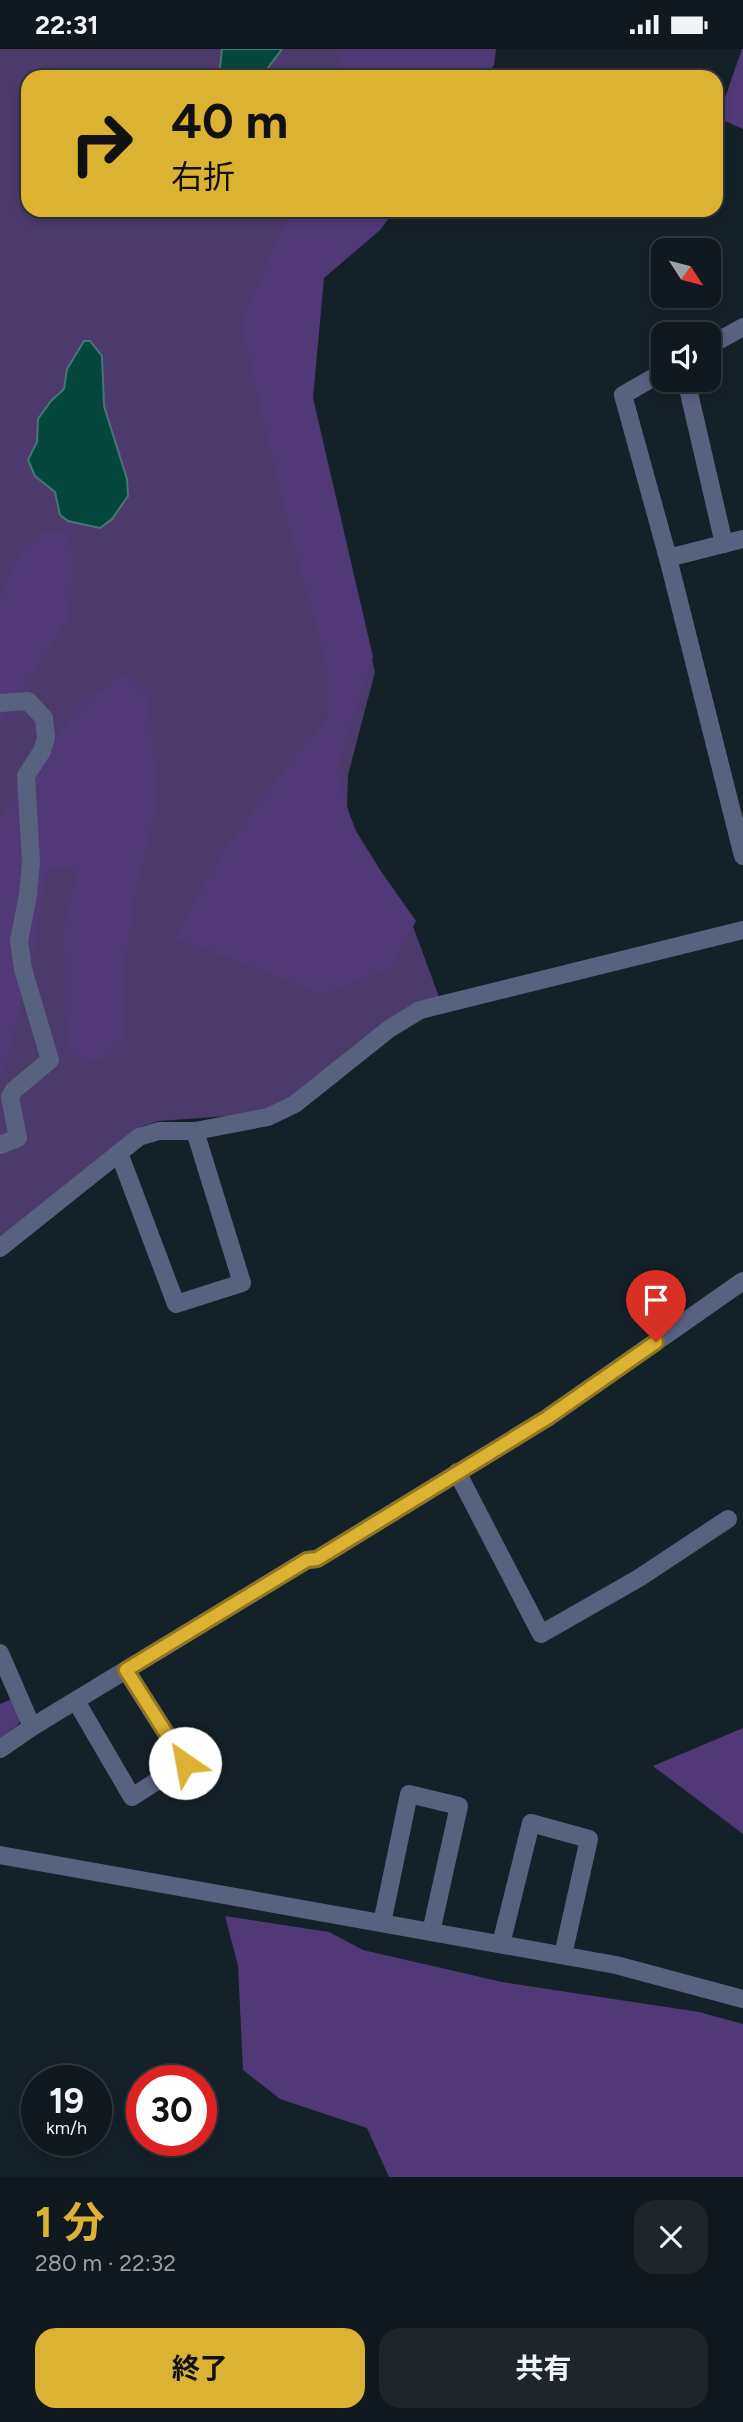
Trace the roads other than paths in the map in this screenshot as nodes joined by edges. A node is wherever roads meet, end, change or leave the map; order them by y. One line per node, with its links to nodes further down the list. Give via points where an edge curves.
1 (742, 333): 2 (street)
2 (721, 342)
3 (651, 379): 7 (street, via 623,395)
4 (690, 392): 6 (street)
5 (743, 539): 6 (street)
6 (724, 544): 7 (street)
7 (668, 558): 9 (street)
8 (0, 703): 12 (street, via 28,701 44,718 42,751 26,776 30,862 19,941 50,1060 14,1090 10,1097 18,1138)
9 (743, 856)
10 (743, 930): 11 (street, via 420,1010 295,1104 268,1117)
11 (195, 1131): 13 (street, via 139,1136); 13 (street, via 242,1283 176,1304)
12 (0, 1145)
13 (120, 1153): 14 (street)
14 (0, 1248)
15 (743, 1281): 16 (street, via 547,1418)
16 (457, 1472): 17 (street, via 541,1634 639,1578); 19 (street)
17 (728, 1519)
18 (0, 1653): 21 (street)
19 (126, 1670): 20 (street); 20 (street, via 185,1763 132,1797)
20 (75, 1701): 21 (street)
21 (32, 1727): 22 (street)
22 (0, 1749)
23 (0, 1855): 24 (street)
24 (382, 1923): 25 (street); 25 (street, via 409,1794 460,1806)
25 (431, 1932): 26 (street)
26 (500, 1944): 27 (street); 27 (street, via 531,1823 589,1839)
27 (563, 1955): 28 (street)
28 (743, 1999)

